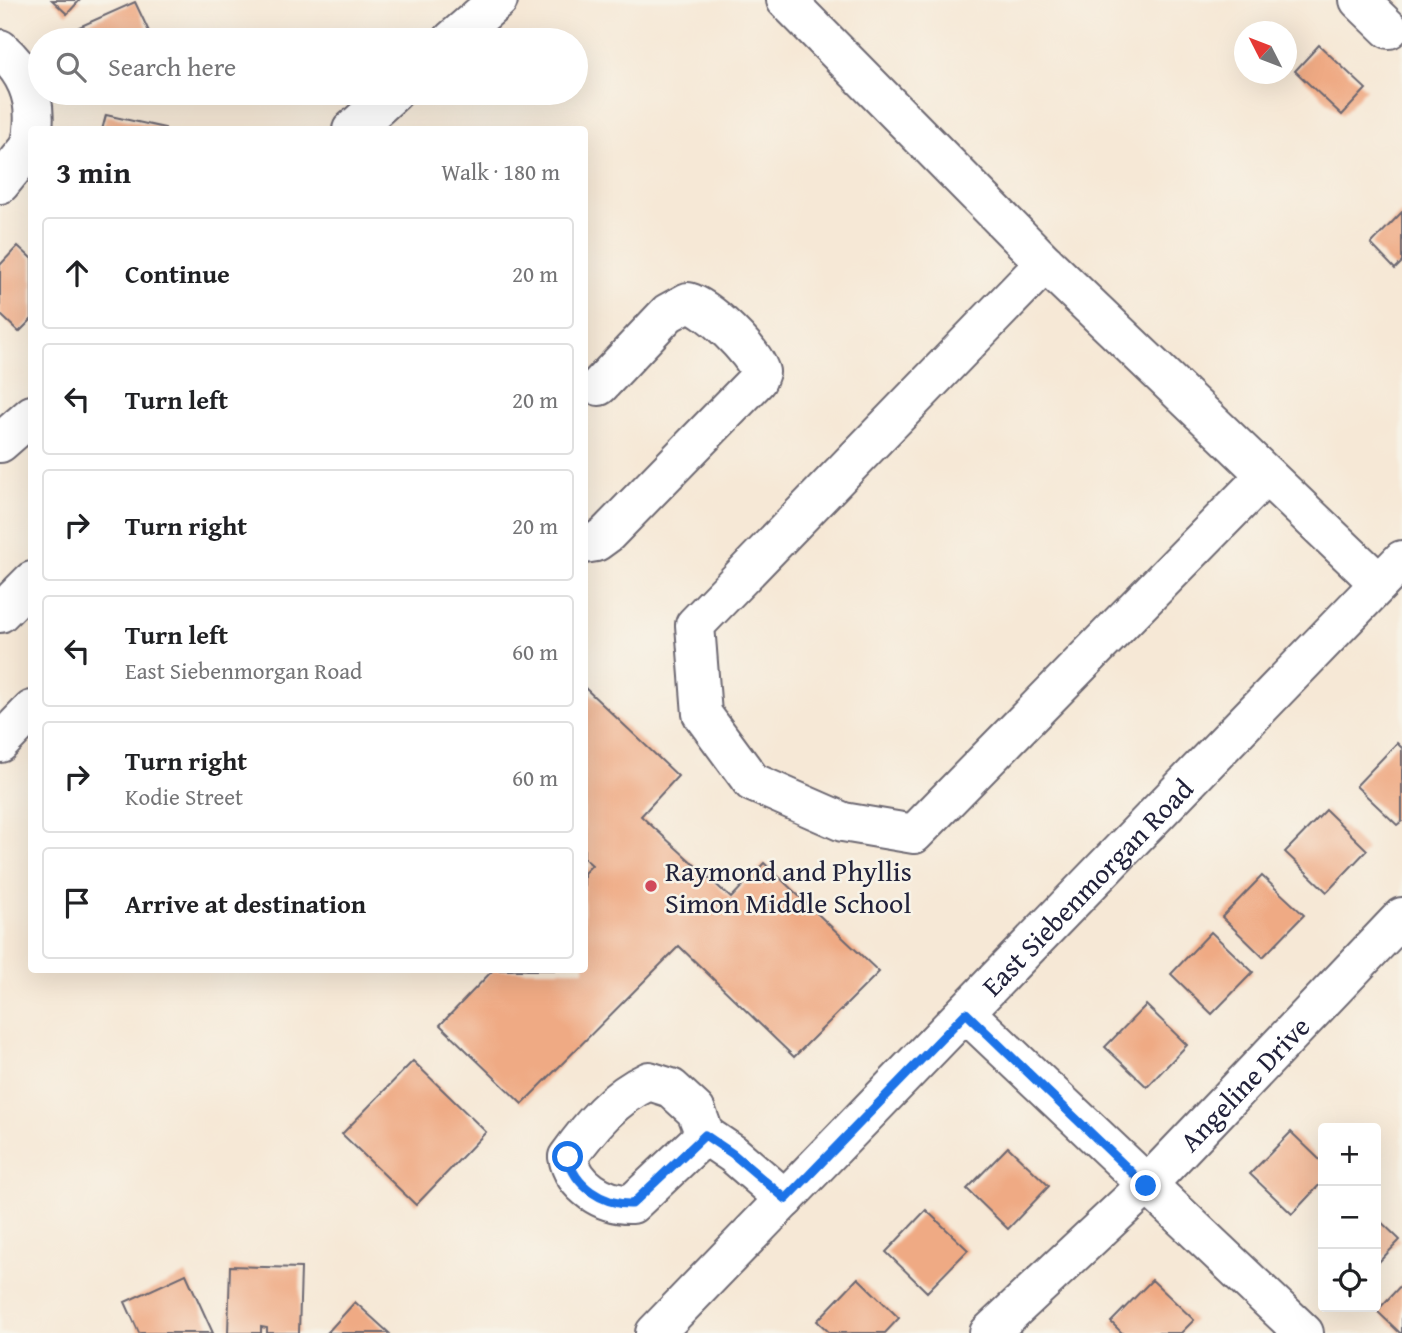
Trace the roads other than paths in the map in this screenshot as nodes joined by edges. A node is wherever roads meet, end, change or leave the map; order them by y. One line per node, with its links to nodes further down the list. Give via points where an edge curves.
1 (498, 0): 4 (street)
2 (786, 0): 14 (street)
3 (1359, 0): 5 (street)
4 (466, 28)
5 (1389, 29)
6 (0, 49): 7 (street)
7 (28, 84)
8 (34, 105): 10 (street)
9 (380, 105): 11 (street)
10 (33, 126)
11 (356, 126)
12 (28, 149): 13 (street)
13 (0, 184)
14 (1045, 263): 16 (street); 16 (street, via 695,625 702,714 752,782 843,822 914,834)
15 (589, 386): 17 (street, via 668,313 688,302 700,306 749,352 760,372 607,534)
16 (1266, 475): 18 (street)
17 (588, 543)
18 (1391, 571): 24 (street, East Siebenmorgan Road)
19 (28, 585): 20 (street)
20 (0, 613)
21 (28, 714): 22 (street)
22 (0, 743)
23 (1402, 916): 26 (street, Angeline Drive)
24 (966, 1013): 26 (street); 27 (street, East Siebenmorgan Road)
25 (705, 1135): 27 (street)
26 (1146, 1186): 29 (street, Angeline Drive); 30 (street)
27 (786, 1199): 28 (street, East Siebenmorgan Road)
28 (655, 1333)
29 (989, 1333)
30 (1304, 1333)

